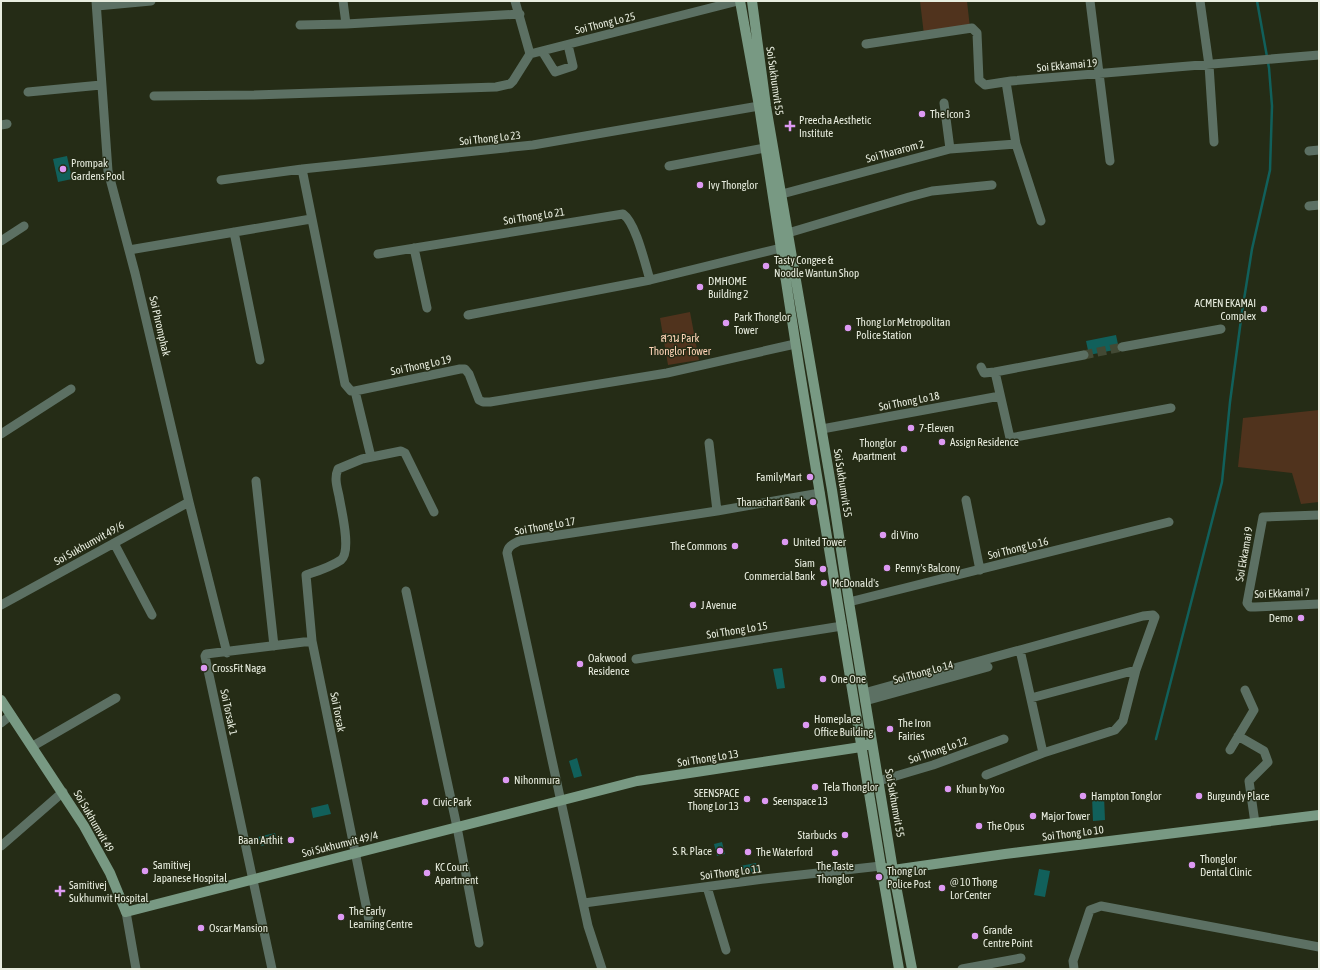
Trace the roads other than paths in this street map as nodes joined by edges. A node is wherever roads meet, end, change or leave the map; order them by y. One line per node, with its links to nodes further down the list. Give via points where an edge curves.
1 (151, 1): 8 (street)
2 (343, 1): 10 (street)
3 (515, 1): 9 (street)
4 (739, 1): 13 (street, Soi Thong Lo 25); 24 (main road, Soi Sukhumvit 55)
5 (752, 1): 24 (main road, Soi Sukhumvit 55)
6 (1090, 1): 18 (street)
7 (1200, 1): 17 (street)
8 (96, 4): 20 (street, Soi Phromphak)
9 (520, 14): 10 (street); 15 (street)
10 (346, 24): 11 (street)
11 (300, 25)
12 (866, 44): 19 (street, Soi Ekkamai 19, via 972,28 977,33 979,80 985,85)
13 (568, 45): 14 (street, Soi Thong Lo 25); 14 (street, via 573,66 555,72)
14 (542, 51): 15 (street, Soi Thong Lo 25)
15 (530, 54): 22 (street, via 510,84 496,87 278,95)
16 (1319, 55): 17 (street, Soi Ekkamai 19)
17 (1209, 65): 18 (street, Soi Ekkamai 19); 25 (street)
18 (1100, 74): 19 (street, Soi Ekkamai 19); 31 (street)
19 (1006, 82): 26 (street)
20 (101, 86): 21 (street); 47 (street, Soi Phromphak, via 108,171)
21 (28, 92)
22 (154, 96)
23 (944, 103): 28 (street)
24 (762, 106): 27 (main road, Soi Sukhumvit 55); 33 (street, Soi Thong Lo 23, via 533,145); 36 (main road, Soi Sukhumvit 55)
25 (1214, 142)
26 (1016, 144): 28 (street, Soi Thararom 2); 40 (street)
27 (765, 148): 32 (street); 36 (main road, Soi Sukhumvit 55)
28 (950, 150): 36 (street, Soi Thararom 2)
29 (1319, 150): 30 (street)
30 (1309, 151)
31 (1110, 161)
32 (669, 166)
33 (302, 169): 34 (street, Soi Thong Lo 23); 39 (street)
34 (221, 180)
35 (992, 185): 43 (street, via 909,197)
36 (777, 195): 43 (main road, Soi Sukhumvit 55); 45 (main road, Soi Sukhumvit 55)
37 (1319, 205): 38 (street)
38 (1309, 206)
39 (311, 219): 42 (street); 61 (street, via 345,384)
40 (1041, 221)
41 (24, 226): 44 (street)
42 (234, 232): 47 (street); 57 (street)
43 (788, 233): 45 (main road, Soi Sukhumvit 55)
44 (1, 241)
45 (785, 246): 49 (street); 53 (main road, Soi Sukhumvit 55); 54 (main road, Soi Sukhumvit 55)
46 (414, 248): 48 (street, Soi Thong Lo 21); 49 (street, Soi Thong Lo 21, via 622,214 627,217 636,235); 50 (street)
47 (129, 250): 73 (street, Soi Phromphak)
48 (378, 254)
49 (650, 280): 51 (street)
50 (427, 308)
51 (468, 315)
52 (1221, 328): 55 (street)
53 (806, 342): 54 (main road); 64 (main road, Soi Sukhumvit 55)
54 (796, 344): 61 (street, Soi Thong Lo 19, via 667,373 490,402 479,400 465,369); 65 (main road, Soi Sukhumvit 55)
55 (1122, 347)
56 (1084, 355): 59 (street)
57 (260, 360)
58 (981, 367): 59 (street, via 984,373)
59 (995, 372): 62 (street)
60 (71, 389): 66 (street)
61 (355, 391): 68 (street)
62 (1000, 396): 63 (street, via 1010,438); 64 (street, Soi Thong Lo 18)
63 (1171, 408)
64 (822, 430): 65 (main road); 70 (main road, Soi Sukhumvit 55)
65 (810, 432): 71 (main road, Soi Sukhumvit 55)
66 (1, 434)
67 (708, 443): 74 (street)
68 (372, 457): 75 (street, via 401,451 405,453); 89 (street, Soi Torsak, via 338,469 336,474 345,551 342,559 306,575)
69 (256, 481): 90 (street)
70 (832, 490): 71 (main road); 81 (main road, Soi Sukhumvit 55)
71 (820, 494): 74 (street, Soi Thong Lo 17); 83 (main road, Soi Sukhumvit 55)
72 (966, 500): 79 (street)
73 (189, 502): 78 (street, Soi Sukhumvit 49/6); 92 (street, Soi Phromphak)
74 (717, 511): 113 (street, Soi Thong Lo 17, via 519,541 508,549)
75 (434, 512)
76 (1319, 516): 82 (street, Soi Ekkamai 9, via 1263,517)
77 (1169, 522): 79 (street, Soi Thong Lo 16)
78 (114, 543): 85 (street, Soi Sukhumvit 49/6); 86 (street)
79 (980, 570): 81 (street, Soi Thong Lo 16)
80 (406, 591): 116 (street)
81 (849, 602): 83 (main road); 87 (main road, Soi Sukhumvit 55)
82 (1247, 603): 84 (street, Soi Ekkamai 7, via 1248,606 1255,608)
83 (838, 604): 88 (main road, Soi Sukhumvit 55)
84 (1319, 604)
85 (1, 605)
86 (152, 614)
87 (853, 624): 88 (main road); 97 (main road, Soi Sukhumvit 55)
88 (842, 626): 93 (street, Soi Thong Lo 15); 107 (main road, Soi Sukhumvit 55)
89 (312, 641): 90 (street, Soi Torsak 1); 118 (street, Soi Torsak)
90 (274, 646): 92 (street, Soi Torsak 1)
91 (1020, 650): 95 (street, via 1154,615); 97 (street); 99 (street)
92 (226, 652): 121 (street, Soi Torsak 1, via 206,654 205,658)
93 (636, 659)
94 (988, 667): 97 (street, Soi Thong Lo 14)
95 (1136, 670): 99 (street); 109 (street, via 1120,726 1115,730)
96 (1245, 690): 103 (street, via 1254,710)
97 (865, 697): 105 (main road, Soi Sukhumvit 55)
98 (116, 698): 106 (street)
99 (1031, 698): 109 (street)
100 (1, 700): 101 (main road, Soi Sukhumvit 49)
101 (11, 715): 102 (street); 106 (main road, Soi Sukhumvit 49)
102 (1, 723)
103 (1238, 736): 108 (street); 115 (street, via 1264,751 1268,762 1249,781)
104 (1004, 740): 111 (street, Soi Thong Lo 12)
105 (872, 743): 107 (main road, Soi Thong Lo 13); 111 (main road, Soi Sukhumvit 55)
106 (32, 746): 112 (main road, Soi Sukhumvit 49)
107 (861, 746): 113 (main road, Soi Thong Lo 13, via 645,780); 119 (main road, Soi Sukhumvit 55)
108 (1230, 750)
109 (1042, 753): 110 (street)
110 (986, 775)
111 (879, 781): 120 (main road, Soi Sukhumvit 55)
112 (63, 792): 117 (street); 124 (main road, Soi Sukhumvit 49, via 103,859)
113 (561, 801): 116 (main road, Soi Sukhumvit 49/4); 123 (street)
114 (1319, 815): 115 (main road, Soi Thong Lo 10)
115 (1255, 823): 120 (main road, Soi Thong Lo 10)
116 (457, 827): 118 (main road, Soi Sukhumvit 49/4); 126 (street)
117 (1, 846)
118 (355, 853): 121 (main road, Soi Sukhumvit 49/4); 125 (street, Soi Torsak)
119 (880, 866): 120 (main road); 122 (street, Soi Thong Lo 11); 133 (main road, Soi Sukhumvit 55)
120 (894, 870): 134 (main road, Soi Sukhumvit 55)
121 (252, 879): 124 (main road, Soi Sukhumvit 49/4); 131 (street)
122 (707, 887): 123 (street, Soi Thong Lo 11); 128 (street)
123 (584, 903): 132 (street, via 588,926)
124 (126, 912): 130 (street, Soi Sukhumvit 49)
125 (369, 920)
126 (479, 943)
127 (1319, 947): 136 (street, via 1101,906 1090,910 1073,961)
128 (726, 950)
129 (1021, 958): 135 (street)
130 (136, 969)
131 (272, 969)
132 (602, 969)
133 (899, 969)
134 (912, 969)
135 (962, 969)
136 (1074, 969)

